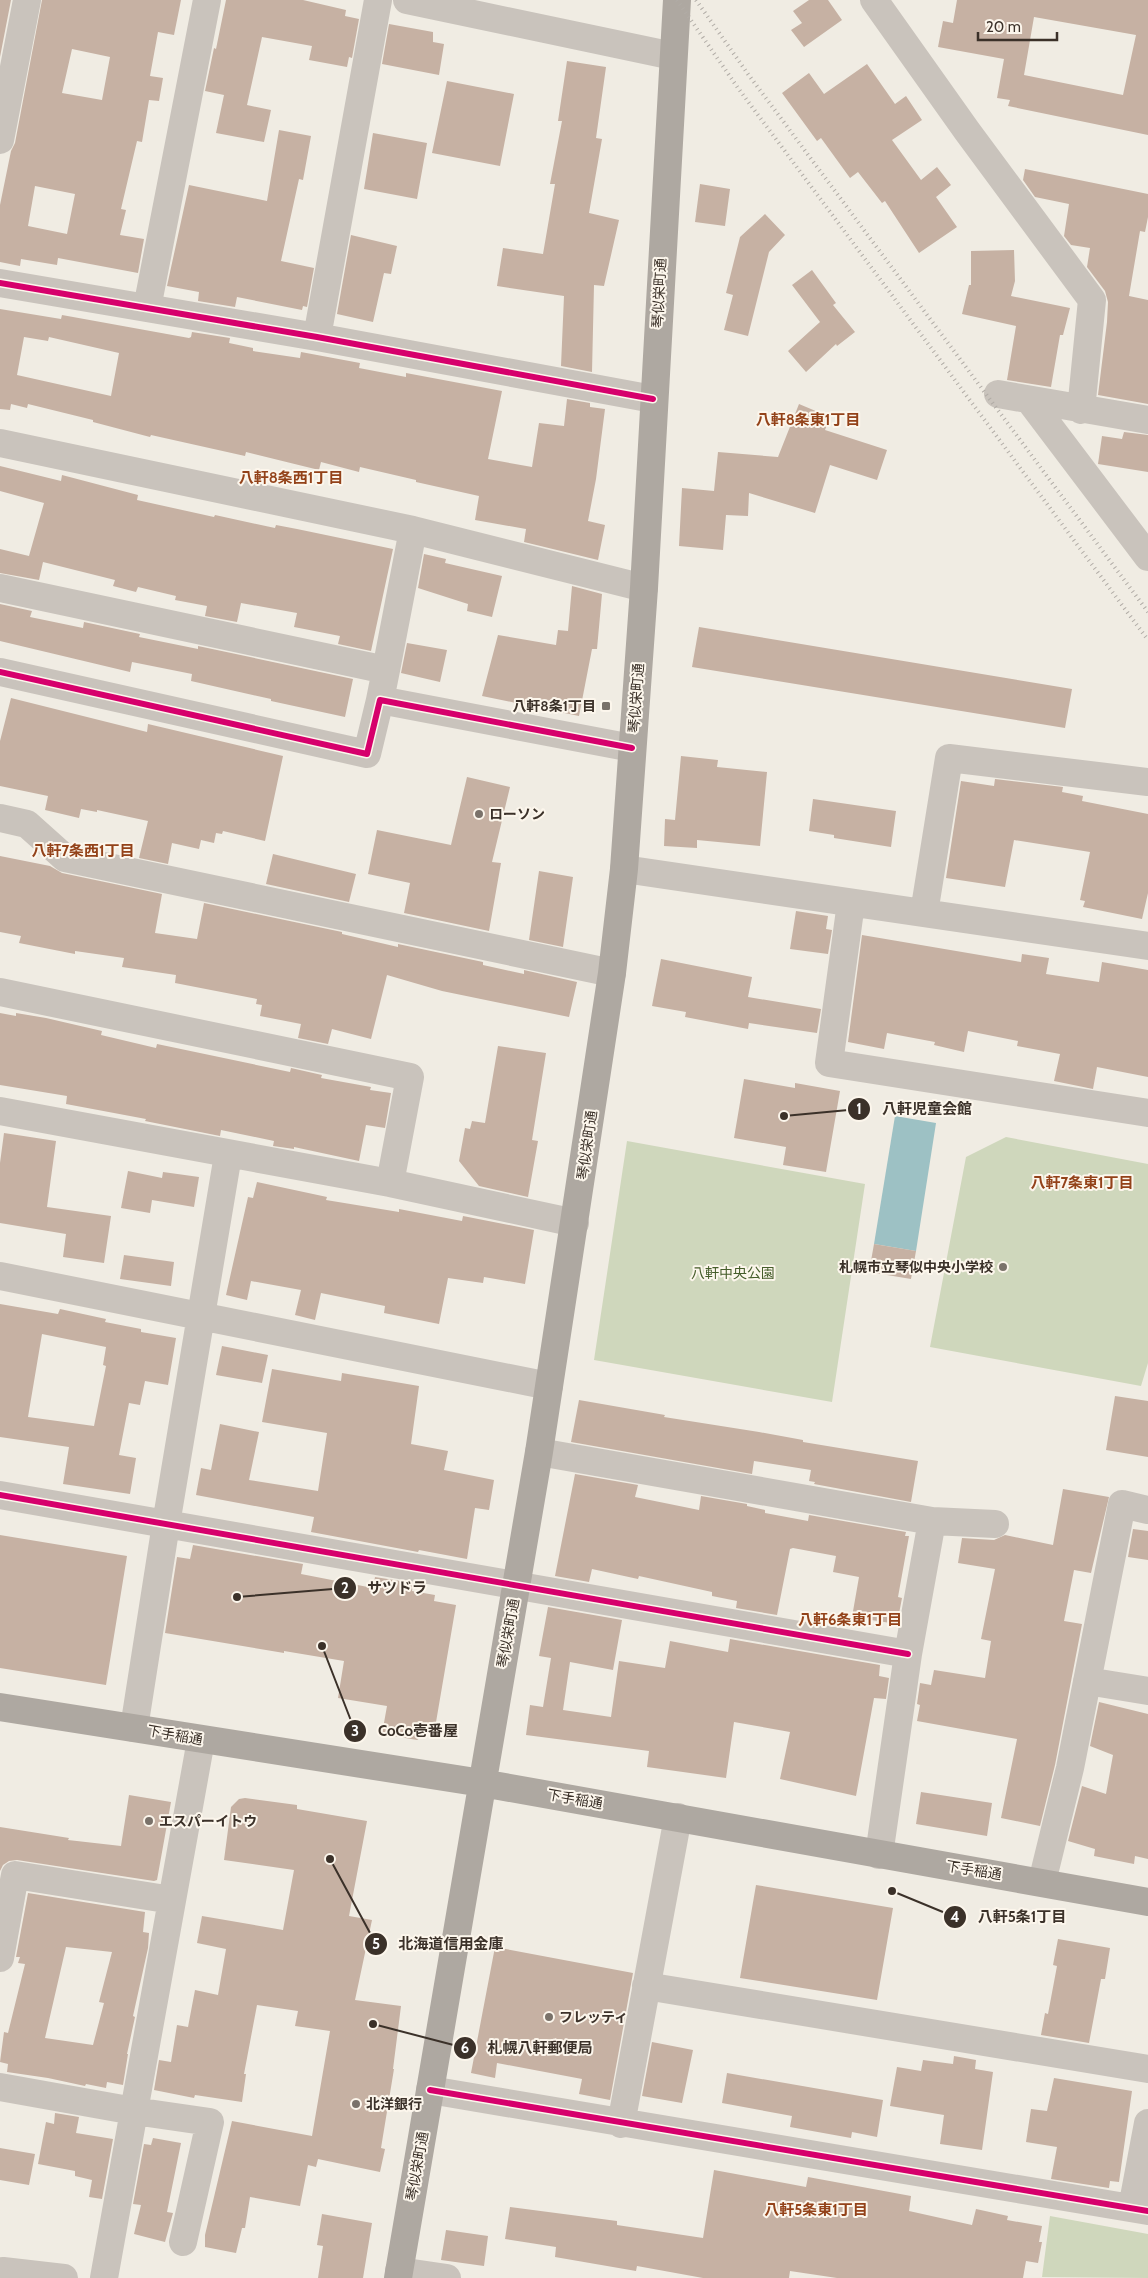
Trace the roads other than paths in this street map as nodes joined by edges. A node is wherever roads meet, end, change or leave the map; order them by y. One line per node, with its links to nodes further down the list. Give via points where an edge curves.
1 (27, 0): 8 (street)
2 (207, 0): 10 (street)
3 (378, 0): 11 (street)
4 (407, 0): 7 (street)
5 (677, 0): 7 (main road, 琴似栄町通)
6 (874, 0): 15 (street, via 1092,300)
7 (673, 56): 13 (main road, 琴似栄町通)
8 (0, 140)
9 (0, 283): 10 (street)
10 (147, 308): 11 (street)
11 (316, 337): 13 (street)
12 (998, 394): 14 (street)
13 (653, 399): 21 (main road, 琴似栄町通)
14 (1030, 401): 15 (street); 19 (street)
15 (1081, 410): 16 (street)
16 (1148, 420)
17 (0, 443): 18 (street)
18 (413, 530): 21 (street); 22 (street)
19 (1148, 557)
20 (0, 588): 22 (street)
21 (644, 588): 25 (main road, 琴似栄町通)
22 (386, 670): 24 (street)
23 (0, 672): 24 (street, via 367,754)
24 (380, 700): 25 (street)
25 (632, 748): 28 (main road, 琴似栄町通)
26 (1148, 782): 30 (street, via 949,758)
27 (0, 818): 32 (street, via 27,824 65,858)
28 (624, 869): 29 (street); 32 (main road, 琴似栄町通)
29 (851, 903): 30 (street); 35 (street, via 829,1063)
30 (924, 913): 31 (street)
31 (1148, 946)
32 (612, 973): 38 (main road, 琴似栄町通)
33 (0, 992): 37 (street, via 410,1077)
34 (0, 1111): 36 (street)
35 (1148, 1113)
36 (228, 1155): 37 (street); 40 (street)
37 (390, 1183): 38 (street)
38 (575, 1223): 41 (main road, 琴似栄町通)
39 (0, 1276): 40 (street)
40 (202, 1316): 41 (street); 46 (street)
41 (549, 1386): 42 (main road, 琴似栄町通)
42 (539, 1452): 45 (street); 48 (main road, 琴似栄町通)
43 (0, 1495): 46 (street)
44 (1148, 1510): 50 (street, via 1122,1504)
45 (932, 1521): 47 (street); 49 (street)
46 (166, 1524): 48 (street); 53 (street)
47 (995, 1524)
48 (516, 1584): 49 (street); 55 (main road, 琴似栄町通)
49 (908, 1654): 57 (street)
50 (1087, 1681): 51 (street); 58 (street)
51 (1148, 1692)
52 (0, 1707): 53 (main road, 下手稲通)
53 (134, 1728): 54 (main road, 下手稲通)
54 (201, 1740): 55 (main road, 下手稲通); 59 (street)
55 (482, 1783): 56 (main road, 下手稲通); 65 (main road, 琴似栄町通)
56 (678, 1817): 57 (main road, 下手稲通); 62 (street)
57 (879, 1855): 58 (main road, 下手稲通)
58 (1042, 1882): 60 (main road, 下手稲通)
59 (172, 1900): 61 (street, via 15,1875); 66 (street)
60 (1148, 1902)
61 (0, 1952)
62 (646, 1986): 63 (street); 68 (street)
63 (1148, 2068)
64 (0, 2087): 66 (street)
65 (430, 2090): 68 (street); 71 (main road, 琴似栄町通)
66 (134, 2111): 70 (street, via 210,2122); 74 (street)
67 (1148, 2123): 69 (street)
68 (621, 2124): 69 (street)
69 (1140, 2209)
70 (183, 2242)
71 (398, 2274): 75 (street)
72 (1, 2278): 73 (street, via 3,2271)
73 (64, 2278)
74 (104, 2278)
75 (447, 2278)

